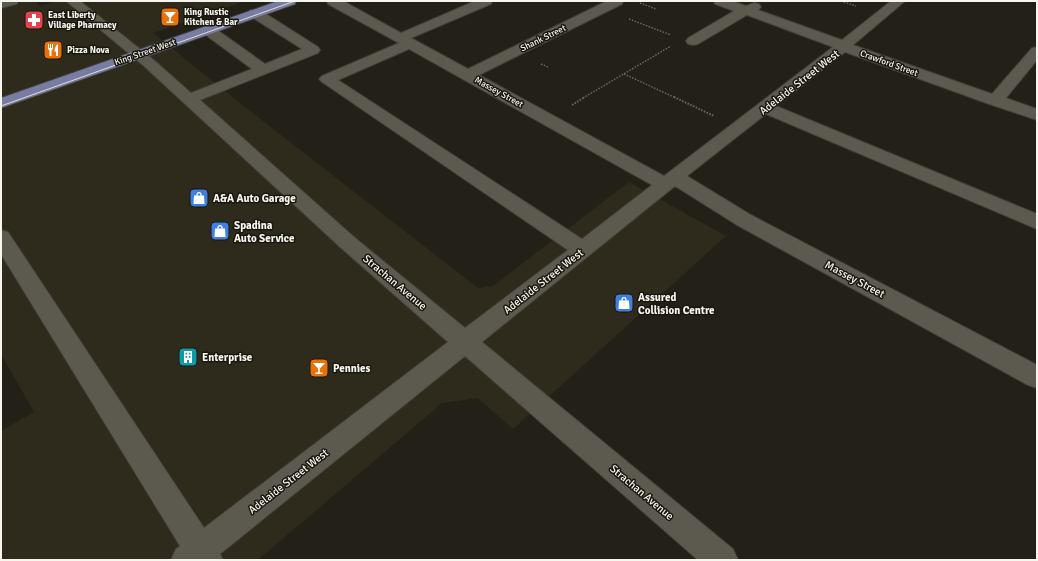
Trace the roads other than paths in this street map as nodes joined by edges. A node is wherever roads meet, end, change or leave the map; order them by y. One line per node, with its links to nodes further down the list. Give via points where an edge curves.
1 (12, 1): 10 (street)
2 (72, 1): 18 (street, Strachan Avenue)
3 (290, 1): 12 (main road, King Street West)
4 (333, 1): 14 (street, Massey Street)
5 (486, 1): 14 (street)
6 (617, 1): 20 (street, Shank Street)
7 (720, 1): 11 (street, Crawford Street)
8 (764, 1): 11 (street)
9 (899, 1): 16 (street, Adelaide Street West)
10 (1, 4)
11 (747, 10): 15 (street); 16 (street, Crawford Street)
12 (255, 13): 13 (main road, King Street West); 19 (street, via 313,50)
13 (208, 30): 18 (main road, King Street West); 19 (street)
14 (405, 41): 20 (street, Massey Street); 29 (street, via 327,79)
15 (693, 41)
16 (844, 46): 22 (street, Crawford Street); 24 (street, Adelaide Street West)
17 (1037, 51): 22 (street)
18 (138, 54): 21 (street, Strachan Avenue); 23 (main road, King Street West)
19 (264, 70): 21 (street)
20 (468, 75): 26 (street, Massey Street)
21 (189, 99): 30 (street, Strachan Avenue, via 347,242)
22 (995, 100): 25 (street, Crawford Street)
23 (1, 103)
24 (765, 108): 26 (street, Adelaide Street West); 27 (street)
25 (1037, 115)
26 (670, 181): 29 (street, Adelaide Street West); 31 (street, Massey Street)
27 (1037, 222)
28 (1, 236): 32 (street)
29 (584, 250): 30 (street, Adelaide Street West)
30 (466, 342): 32 (street, Adelaide Street West); 33 (street, Strachan Avenue)
31 (1037, 377)
32 (198, 556)
33 (722, 560)

